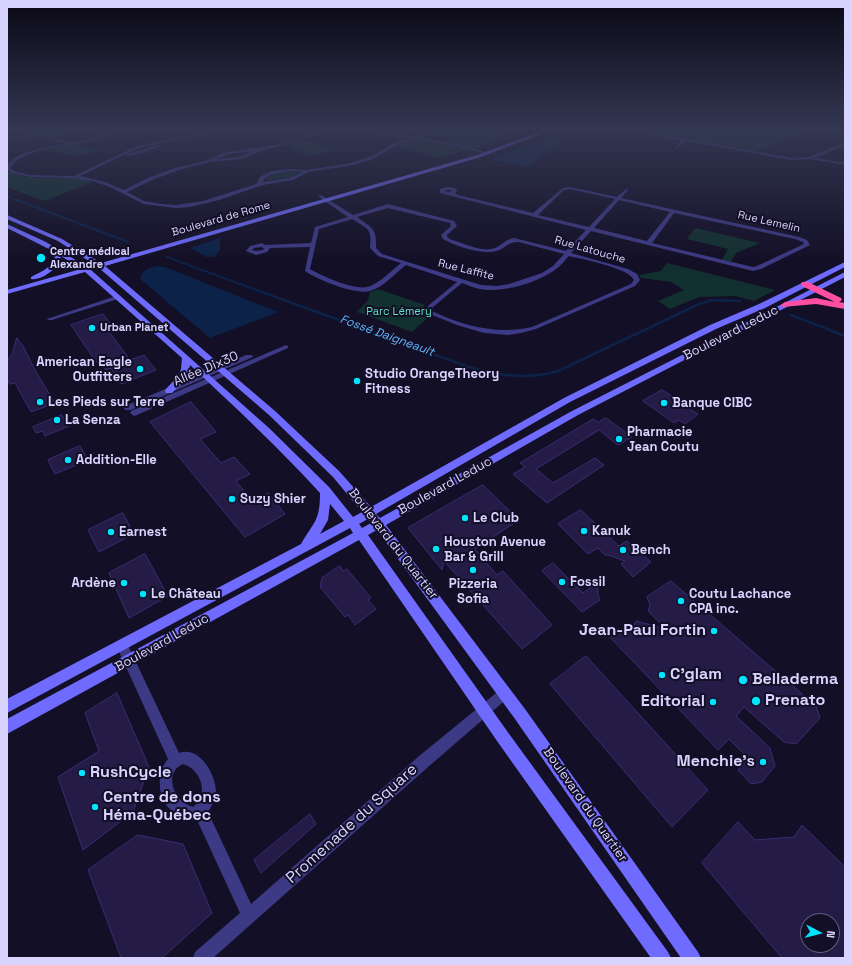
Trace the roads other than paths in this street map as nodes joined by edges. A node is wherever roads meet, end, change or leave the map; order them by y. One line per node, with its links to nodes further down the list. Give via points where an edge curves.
1 (16, 173): 8 (street)
2 (84, 173): 8 (street)
3 (167, 173): 11 (street)
4 (271, 173): 9 (street, via 264,176)
5 (303, 173): 9 (street, via 291,179)
6 (401, 173): 13 (main road, Boulevard de Rome)
7 (418, 173): 15 (main road, Boulevard de Rome)
8 (76, 177): 11 (street, via 107,184)
9 (258, 185): 11 (street, via 228,197 182,205 146,203)
10 (626, 190): 14 (street, Rue Laffite)
11 (123, 192)
12 (451, 193): 17 (street, Rue Lemelin)
13 (320, 196): 15 (street, Rue Laffite); 27 (main road, Boulevard de Rome)
14 (619, 199): 16 (street, Rue Lemelin); 17 (street, Rue Lemelin, via 565,188); 21 (street, Rue Laffite)
15 (327, 200): 18 (street, Rue Laffite); 31 (main road, Boulevard de Rome)
16 (673, 211): 22 (street); 22 (street, Rue Lemelin, via 797,238 807,245 754,269)
17 (534, 215): 21 (street, Rue Lemelin)
18 (351, 216): 23 (street, via 318,226); 26 (street, Rue Latouche, via 383,206 393,206 452,222 454,226 444,234 445,238 480,249 493,250 506,241 515,240); 28 (street, Rue Laffite, via 373,232 373,248 377,253)
19 (7, 217): 27 (main road, Boulevard du Quartier, via 60,240)
20 (7, 226): 25 (main road, Boulevard du Quartier)
21 (591, 229): 22 (street, Rue Lemelin); 26 (street, Rue Laffite)
22 (649, 244)
23 (312, 245): 24 (street); 28 (street, via 308,271 360,289 372,288)
24 (266, 246)
25 (58, 251): 30 (main road, Boulevard du Quartier); 34 (main road, via 60,258 56,264)
26 (568, 254): 35 (street, Rue Laffite, via 549,271 506,287 488,288); 35 (street, Rue Latouche, via 626,270 635,275 637,281 534,328 503,333 476,330 429,312 431,306)
27 (94, 261): 30 (main road, Boulevard de Rome); 31 (main road, Boulevard du Quartier)
28 (405, 263): 35 (street, Rue Laffite)
29 (845, 264): 36 (main road, Boulevard Leduc)
30 (80, 265): 32 (main road, Boulevard du Quartier); 34 (main road, Boulevard de Rome)
31 (101, 265): 32 (main road, Boulevard de Rome); 47 (main road, Boulevard du Quartier)
32 (87, 270): 39 (main road, Boulevard de Rome); 40 (main road, Boulevard du Quartier)
33 (845, 274): 38 (main road, Boulevard Leduc)
34 (33, 278): 37 (main road, Boulevard de Rome)
35 (461, 281)
36 (808, 283): 38 (highway); 51 (main road, Boulevard Leduc, via 573,397)
37 (7, 285)
38 (819, 288): 41 (highway); 42 (highway); 43 (main road, Boulevard Leduc)
39 (7, 292)
40 (119, 296): 44 (street); 46 (main road, Boulevard du Quartier)
41 (845, 296)
42 (845, 304): 43 (highway, via 816,301)
43 (785, 305): 53 (main road, Boulevard Leduc, via 575,413)
44 (50, 319)
45 (283, 346): 47 (street, Allée Dix30)
46 (186, 358): 48 (main road, Boulevard du Quartier); 49 (main road, via 184,375)
47 (225, 371): 48 (street, Allée Dix30); 51 (main road, Boulevard du Quartier, via 312,450)
48 (208, 378): 49 (street, Allée Dix30); 49 (street, Allée Dix30, via 131,410); 50 (main road, Boulevard du Quartier, via 277,440)
49 (170, 391)
50 (325, 490): 52 (main road, Boulevard du Quartier); 55 (main road, via 324,518)
51 (370, 512): 52 (main road, Boulevard Leduc); 53 (main road, Boulevard du Quartier)
52 (352, 522): 54 (main road, Boulevard du Quartier); 55 (main road, Boulevard Leduc)
53 (379, 523): 54 (main road, Boulevard Leduc); 58 (main road, Boulevard du Quartier)
54 (361, 534): 57 (main road, Boulevard Leduc); 60 (main road, Boulevard du Quartier)
55 (304, 548): 56 (main road, Boulevard Leduc)
56 (122, 645): 57 (street); 59 (main road, Boulevard Leduc)
57 (129, 660): 61 (main road, Boulevard Leduc); 62 (street)
58 (505, 693): 60 (street, Promenade du Square); 67 (main road, Boulevard du Quartier)
59 (7, 706)
60 (483, 710): 64 (street, Promenade du Square); 66 (main road, Boulevard du Quartier)
61 (7, 727)
62 (175, 760): 63 (street, via 192,760 205,772 209,786 206,802); 63 (street, via 167,777 166,788 170,798 180,811 195,814)
63 (200, 811): 64 (street)
64 (249, 916): 65 (street, Promenade du Square)
65 (201, 958)
66 (662, 958)
67 (692, 958)

